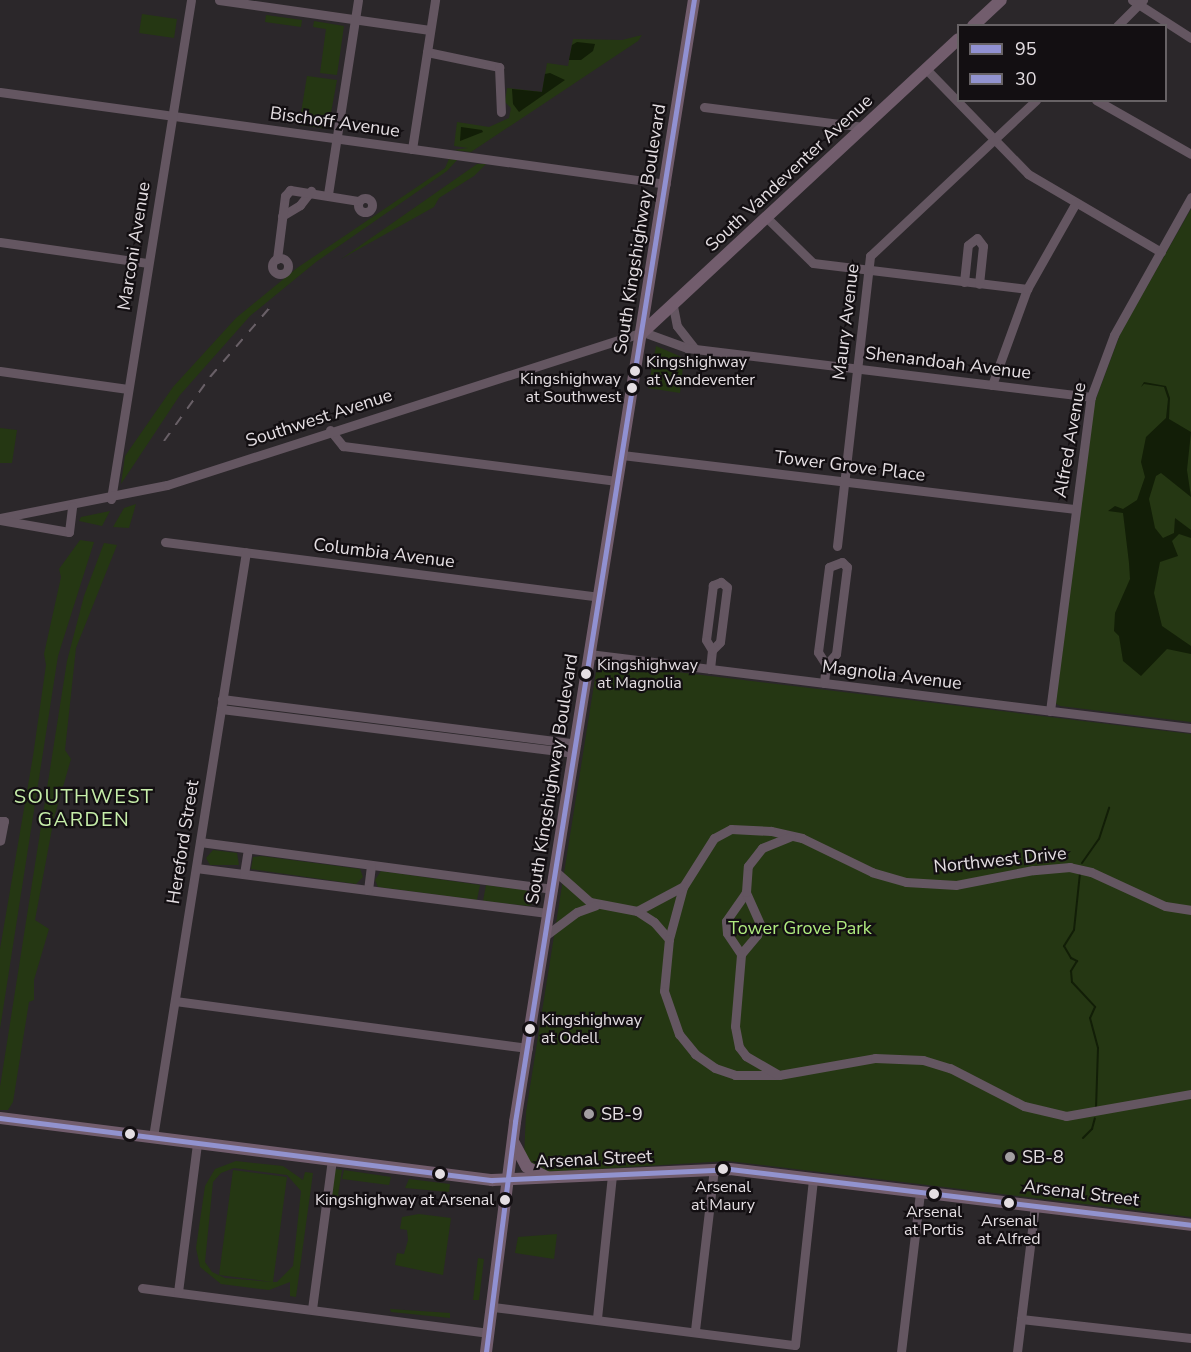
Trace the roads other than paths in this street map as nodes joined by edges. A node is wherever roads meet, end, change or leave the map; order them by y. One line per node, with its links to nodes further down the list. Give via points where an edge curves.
1 (190, 0): 23 (street, Marconi Avenue)
2 (219, 0): 8 (street)
3 (358, 0): 8 (street)
4 (435, 0): 11 (street)
5 (694, 0): 29 (main road, South Kingshighway Boulevard)
6 (1001, 0): 9 (main road)
7 (1138, 2): 10 (street); 12 (street)
8 (355, 18): 11 (street); 25 (street)
9 (975, 24)
10 (1119, 24)
11 (430, 30): 14 (street)
12 (1191, 38)
13 (957, 40): 15 (main road, South Vandeventer Avenue)
14 (427, 52): 22 (street, via 499,67); 27 (street)
15 (926, 69): 17 (street); 24 (main road, South Vandeventer Avenue)
16 (0, 92): 23 (street, Bischoff Avenue)
17 (957, 102)
18 (957, 102): 26 (street)
19 (1034, 102): 26 (street, Maury Avenue)
20 (1100, 102): 28 (street)
21 (704, 107): 24 (street)
22 (501, 112)
23 (172, 116): 25 (street, Bischoff Avenue); 40 (street, Marconi Avenue)
24 (864, 127): 36 (main road, South Vandeventer Avenue)
25 (335, 139): 27 (street, Bischoff Avenue); 31 (street)
26 (994, 141): 34 (street, via 1028,174); 41 (street, Maury Avenue, via 870,256)
27 (412, 149): 29 (street, Bischoff Avenue)
28 (1191, 154)
29 (666, 184): 46 (main road, South Kingshighway Boulevard)
30 (311, 191): 31 (street); 35 (street, via 300,205); 35 (street, via 293,189 285,196)
31 (328, 194): 33 (street)
32 (1191, 197): 38 (street, Alfred Avenue)
33 (359, 201)
34 (1074, 204): 38 (street); 44 (street)
35 (282, 216): 39 (street)
36 (767, 218): 41 (street, via 809,262); 45 (main road, South Vandeventer Avenue)
37 (0, 242): 40 (street)
38 (1161, 252): 52 (street, Alfred Avenue, via 1111,342)
39 (277, 259)
40 (147, 263): 51 (street, Marconi Avenue)
41 (868, 272): 42 (street); 48 (street, Maury Avenue)
42 (964, 282): 43 (street); 43 (street, via 968,245 977,238 983,246)
43 (979, 284): 44 (street)
44 (1027, 290): 50 (street)
45 (673, 306): 46 (main road, South Vandeventer Avenue); 47 (street, via 677,326)
46 (643, 333): 47 (street, Shenandoah Avenue); 53 (street, Southwest Avenue, via 573,358); 54 (main road, South Kingshighway Boulevard)
47 (694, 348): 48 (street, Shenandoah Avenue)
48 (857, 368): 50 (street, Shenandoah Avenue); 56 (street, Maury Avenue)
49 (0, 371): 51 (street)
50 (992, 385): 52 (street, Shenandoah Avenue)
51 (128, 389): 57 (street, Marconi Avenue, via 113,487)
52 (1091, 397): 59 (street, Alfred Avenue)
53 (330, 430): 55 (street, via 343,446); 57 (street, Southwest Avenue, via 140,492)
54 (622, 455): 55 (main road, South Kingshighway Boulevard); 56 (street, Tower Grove Place)
55 (617, 481): 64 (main road, South Kingshighway Boulevard)
56 (844, 482): 59 (street, Tower Grove Place); 62 (street, Maury Avenue)
57 (107, 499): 58 (street, Southwest Avenue)
58 (72, 507): 60 (street, Southwest Avenue); 60 (street, via 69,532)
59 (1074, 509): 72 (street, Alfred Avenue)
60 (0, 519)
61 (165, 542): 63 (street, Columbia Avenue)
62 (837, 546)
63 (246, 552): 64 (street, Columbia Avenue); 70 (street, Hereford Street)
64 (598, 597): 66 (main road, South Kingshighway Boulevard)
65 (712, 650): 65 (street, via 720,642 727,587 721,582 713,585 706,640); 68 (street)
66 (589, 654): 68 (street, Magnolia Avenue); 75 (main road, South Kingshighway Boulevard)
67 (826, 665): 67 (street, via 836,654 847,567 842,562 829,567 818,652); 69 (street)
68 (710, 669): 69 (street, Magnolia Avenue)
69 (824, 683): 72 (street, Magnolia Avenue)
70 (222, 699): 71 (street, Hereford Street); 73 (street)
71 (221, 709): 73 (street); 79 (street, Hereford Street)
72 (1050, 711): 74 (street, Magnolia Avenue)
73 (386, 725): 75 (street)
74 (1191, 728)
75 (575, 749): 83 (main road, South Kingshighway Boulevard)
76 (0, 821): 78 (street, via 4,821)
77 (794, 835): 85 (street, Northwest Drive, via 742,829 719,834); 88 (street, via 769,844 753,857); 90 (street, Northwest Drive, via 872,872 906,882 956,885 1070,867 1097,874 1166,906)
78 (0, 842)
79 (200, 842): 80 (street); 82 (street, Hereford Street)
80 (248, 849): 81 (street); 84 (street)
81 (371, 865): 86 (street); 87 (street)
82 (196, 868): 84 (street); 96 (street, Hereford Street)
83 (556, 872): 86 (main road, South Kingshighway Boulevard); 89 (street, via 568,886)
84 (244, 874): 87 (street)
85 (683, 887): 91 (street); 94 (street, Northwest Drive)
86 (553, 889): 92 (main road, South Kingshighway Boulevard)
87 (368, 890): 92 (street)
88 (746, 892): 95 (street, via 760,924 757,935); 95 (street, via 726,921 728,933)
89 (596, 905): 91 (street); 93 (street, via 577,912)
90 (1191, 909)
91 (637, 911): 94 (street)
92 (549, 913): 93 (main road, South Kingshighway Boulevard)
93 (545, 936): 97 (main road, South Kingshighway Boulevard)
94 (669, 939): 98 (street, Northwest Drive, via 664,983 667,1005 679,1034 691,1050 724,1072 744,1077)
95 (741, 954): 98 (street, via 735,1026 739,1047 758,1065)
96 (175, 1001): 97 (street); 101 (street, Hereford Street)
97 (528, 1048): 102 (main road, South Kingshighway Boulevard)
98 (779, 1075): 99 (street, Northwest Drive, via 860,1059 922,1060 950,1068 1024,1106 1066,1116)
99 (1191, 1094)
100 (1, 1118): 101 (main road, Arsenal Street)
101 (153, 1137): 103 (main road, Arsenal Street)
102 (513, 1140): 107 (main road, via 527,1167); 109 (main road, South Kingshighway Boulevard)
103 (197, 1143): 104 (main road, Arsenal Street); 114 (street)
104 (332, 1160): 109 (main road, Arsenal Street); 116 (street)
105 (714, 1169): 106 (main road, Arsenal Street); 108 (main road, Arsenal Street); 119 (street)
106 (612, 1176): 107 (main road, Arsenal Street); 117 (street)
107 (554, 1179): 109 (main road, Arsenal Street)
108 (813, 1180): 110 (main road, Arsenal Street); 119 (street, via 795,1345)
109 (507, 1181): 115 (main road, South Kingshighway Boulevard)
110 (920, 1192): 111 (main road, Arsenal Street); 123 (street)
111 (1035, 1206): 112 (main road, Arsenal Street); 118 (street)
112 (1191, 1225)
113 (142, 1288): 114 (street)
114 (178, 1292): 116 (street)
115 (493, 1307): 117 (street); 120 (main road, South Kingshighway Boulevard)
116 (312, 1309): 120 (street)
117 (597, 1318): 119 (street)
118 (1021, 1319): 121 (street); 124 (street)
119 (696, 1330)
120 (489, 1333): 122 (main road, South Kingshighway Boulevard)
121 (1191, 1338)
122 (486, 1352)
123 (901, 1352)
124 (1017, 1352)

